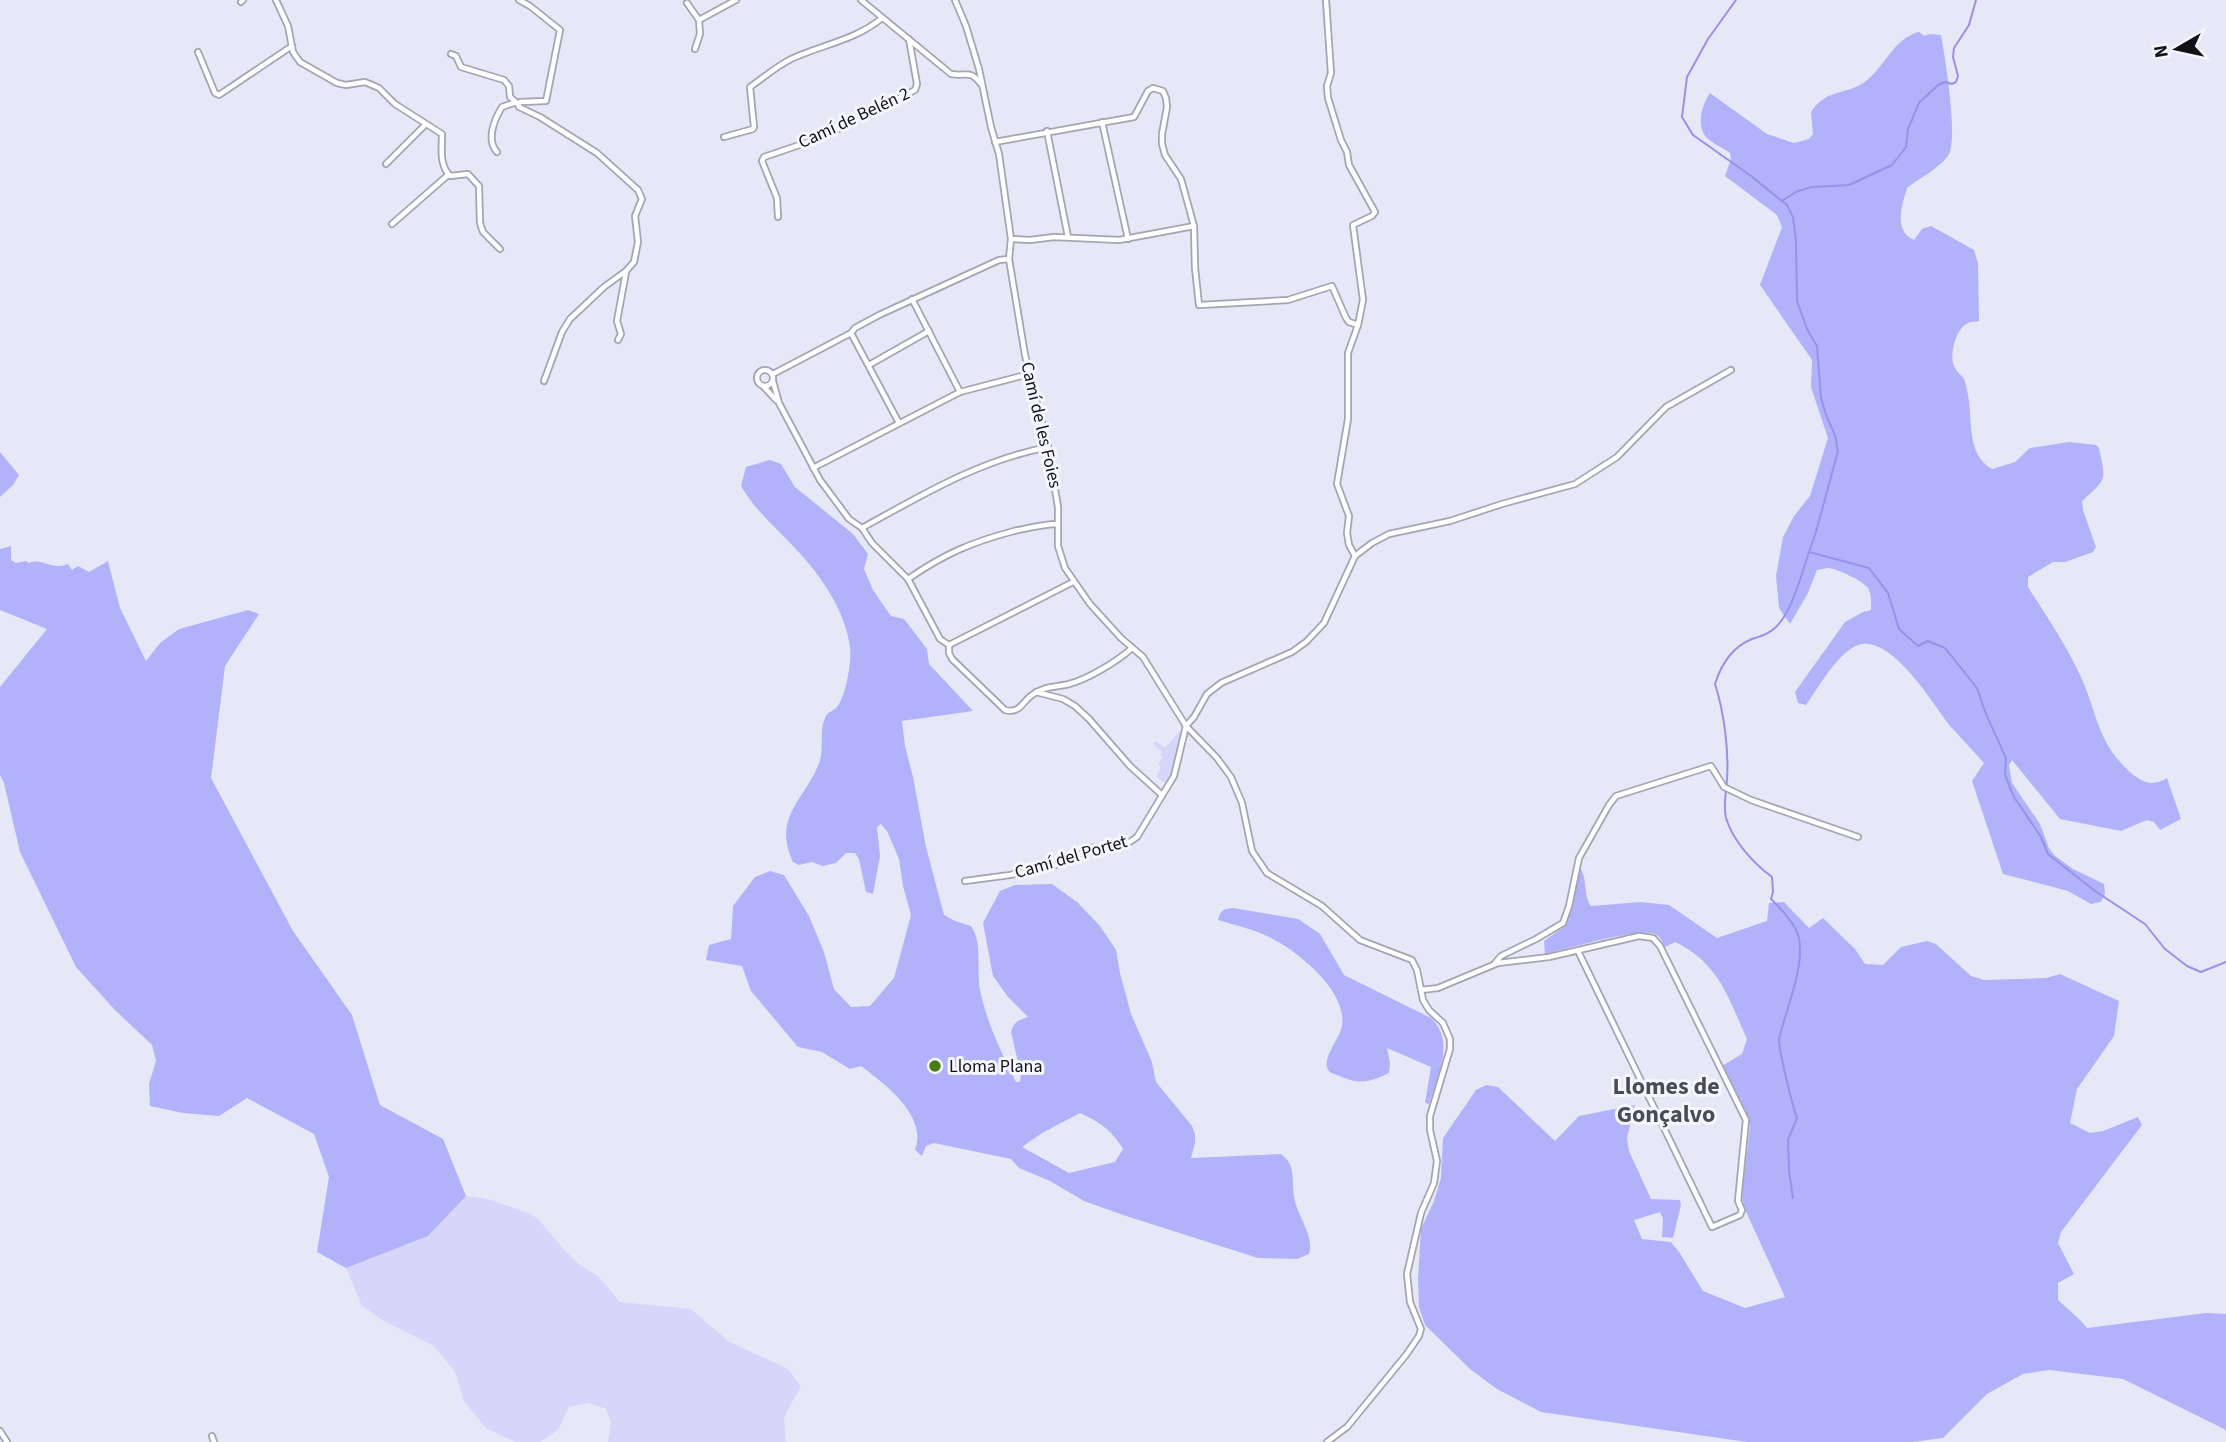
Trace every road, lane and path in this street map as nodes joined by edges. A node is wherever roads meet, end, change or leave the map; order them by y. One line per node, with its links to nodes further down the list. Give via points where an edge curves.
1 (276, 0): 12 (street)
2 (519, 0): 7 (street)
3 (736, 0): 10 (street)
4 (861, 0): 9 (street)
5 (955, 0): 16 (street, Camí de les Foies)
6 (1326, 0): 36 (street, via 1331,73 1328,98 1350,166 1375,212 1353,225 1363,300)
7 (531, 3): 17 (street, via 560,35 546,101)
8 (687, 3): 10 (street)
9 (882, 18): 11 (street); 21 (street, via 829,46 789,60 750,87 754,127)
10 (699, 20): 13 (street)
11 (909, 39): 16 (street, via 951,74 969,73); 26 (street, Camí de Belén 2, via 915,90 823,137 764,157)
12 (292, 46): 14 (street, via 219,94); 19 (street, via 300,62 337,83 366,82 379,88)
13 (695, 49)
14 (198, 52)
15 (452, 54): 17 (street, via 461,67 504,80)
16 (982, 84): 22 (street, Camí de les Foies)
17 (517, 104): 23 (street, via 502,107 496,118 491,145); 34 (street, via 597,153 638,190 642,199 634,222 638,242 634,262)
18 (1102, 122): 20 (street); 28 (street, via 1134,117 1148,91 1163,91 1167,107 1162,144 1181,179); 31 (street)
19 (425, 125): 24 (street); 25 (street, via 442,134 441,159)
20 (1046, 131): 22 (street); 29 (street)
21 (724, 137)
22 (995, 142): 30 (street, Camí de les Foies)
23 (497, 152)
24 (386, 164)
25 (448, 175): 27 (street); 32 (street, via 468,174 479,186 480,223)
26 (778, 217)
27 (392, 224)
28 (1194, 226): 31 (street); 36 (street, via 1199,305 1288,300 1332,286 1346,318)
29 (1068, 237): 30 (street); 31 (street)
30 (1011, 239): 33 (street, Camí de les Foies)
31 (1128, 239)
32 (500, 249)
33 (1009, 259): 35 (street); 42 (street, Camí de les Foies)
34 (626, 271): 39 (street); 44 (street, via 570,319)
35 (912, 299): 37 (street); 38 (street)
36 (1359, 325): 53 (street, via 1348,353 1348,419 1337,484 1349,516 1347,533)
37 (929, 331): 40 (street); 46 (street)
38 (851, 332): 40 (street); 43 (street)
39 (618, 340)
40 (869, 365): 48 (street)
41 (1731, 370): 53 (street, via 1666,407 1617,457 1575,484 1389,534)
42 (1029, 374): 46 (street); 49 (street, Camí de les Foies)
43 (773, 378): 45 (street, via 770,385); 45 (street, via 769,371 761,372 757,379); 47 (street)
44 (544, 381)
45 (762, 386): 47 (street)
46 (960, 392): 48 (street)
47 (779, 404): 50 (street)
48 (899, 423): 50 (street)
49 (1048, 447): 51 (street, Camí de les Foies); 52 (street, via 980,466)
50 (813, 468): 52 (street, via 849,519)
51 (1058, 524): 54 (street, via 965,545); 55 (street, Camí de les Foies, via 1060,553)
52 (862, 528): 54 (street)
53 (1355, 556): 59 (street, via 1317,632 1292,652 1221,683)
54 (908, 579): 56 (street, via 940,639)
55 (1073, 582): 56 (street); 57 (street, Camí de les Foies)
56 (948, 645): 58 (street, via 952,659 1005,710 1018,710)
57 (1132, 648): 58 (street, via 1074,683); 59 (street, Camí de les Foies, via 1146,661)
58 (1036, 692): 60 (street, via 1075,706)
59 (1186, 726): 60 (street, Camí del Portet, via 1175,773); 65 (street, Camí de les Foies, via 1235,784 1252,851 1267,873 1322,906 1360,940 1412,960)
60 (1161, 795): 62 (street, Camí del Portet, via 1136,837 1124,846 1089,848 1059,864)
61 (1858, 837): 64 (street, via 1726,788 1711,766 1616,796 1579,858 1563,923)
62 (965, 881)
63 (1578, 951): 63 (street, via 1644,936 1657,942 1746,1120 1740,1215 1712,1227); 64 (street)
64 (1494, 964): 65 (street, via 1438,988)
65 (1421, 989): 70 (street, via 1427,1007 1447,1031 1450,1049 1430,1116 1437,1161 1434,1183 1420,1213 1407,1274 1420,1333 1347,1427)
66 (0, 1432): 68 (street)
67 (212, 1436): 69 (street)
68 (7, 1442)
69 (214, 1442)
70 (1327, 1442)

